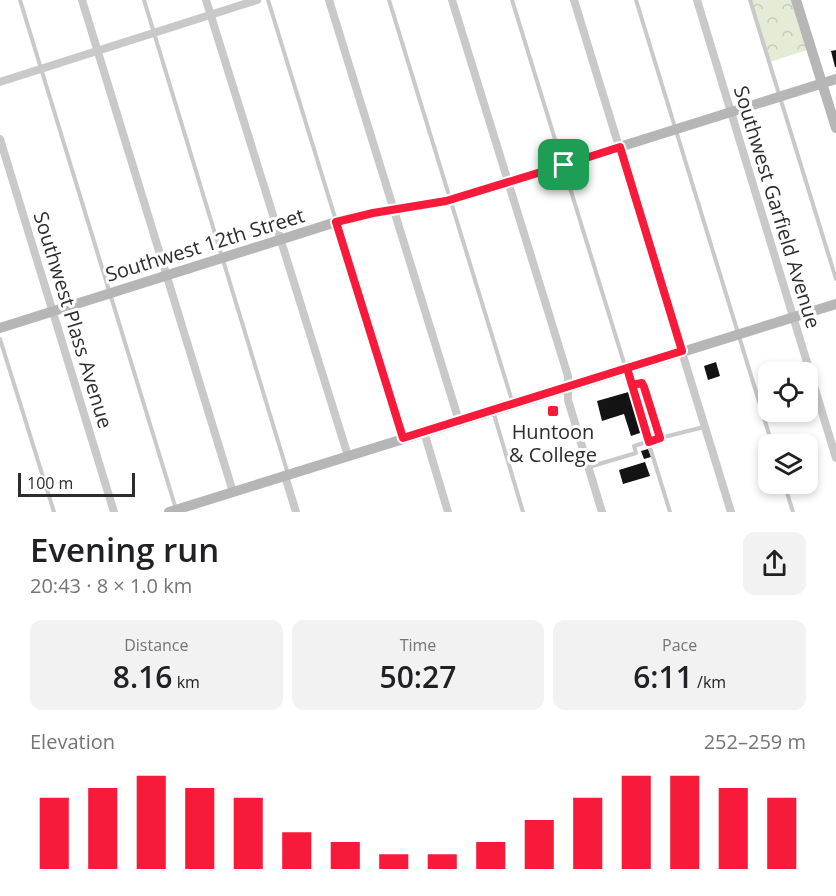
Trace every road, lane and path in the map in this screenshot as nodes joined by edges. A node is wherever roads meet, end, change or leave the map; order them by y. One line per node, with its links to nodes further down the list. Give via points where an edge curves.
1 (20, 0): 19 (lane)
2 (82, 0): 18 (street)
3 (144, 0): 17 (lane)
4 (206, 0): 16 (street)
5 (257, 0): 16 (street)
6 (268, 0): 33 (lane)
7 (328, 0): 32 (street)
8 (389, 0): 31 (lane)
9 (452, 0): 30 (street)
10 (512, 0): 29 (lane)
11 (574, 0): 28 (street)
12 (636, 0): 26 (lane)
13 (697, 0): 24 (street, Southwest Garfield Avenue)
14 (750, 0): 23 (lane)
15 (796, 0): 22 (main road)
16 (211, 15): 17 (street); 34 (street)
17 (154, 33): 18 (street); 35 (lane)
18 (98, 51): 19 (street); 36 (street)
19 (40, 69): 21 (street); 38 (lane)
20 (836, 80): 22 (main road, Southwest 12th Street)
21 (0, 82)
22 (822, 84): 23 (main road, Southwest 12th Street); 25 (main road)
23 (780, 97): 24 (main road, Southwest 12th Street); 37 (lane)
24 (731, 112): 26 (main road, Southwest 12th Street); 41 (street, Southwest Garfield Avenue)
25 (836, 128)
26 (676, 130): 28 (main road, Southwest 12th Street); 43 (lane)
27 (0, 139): 40 (street, Southwest Plass Avenue)
28 (620, 147): 29 (main road, Southwest 12th Street); 45 (street)
29 (564, 165): 30 (main road, Southwest 12th Street); 46 (lane)
30 (508, 183): 31 (main road, Southwest 12th Street); 48 (street)
31 (451, 200): 32 (main road, Southwest 12th Street); 49 (lane)
32 (393, 211): 33 (main road, Southwest 12th Street); 51 (street)
33 (336, 222): 34 (main road, Southwest 12th Street); 55 (lane)
34 (280, 239): 35 (main road, Southwest 12th Street); 58 (street)
35 (224, 257): 36 (main road, Southwest 12th Street); 61 (lane)
36 (167, 275): 38 (main road, Southwest 12th Street); 62 (street)
37 (836, 279)
38 (111, 293): 40 (main road, Southwest 12th Street); 64 (lane)
39 (836, 304): 41 (main road)
40 (53, 311): 42 (main road, Southwest 12th Street); 66 (street, Southwest Plass Avenue)
41 (794, 316): 43 (main road); 59 (street, Southwest Garfield Avenue)
42 (0, 328)
43 (738, 333): 45 (main road); 54 (lane)
44 (0, 339): 65 (lane)
45 (682, 351): 46 (main road); 52 (street)
46 (627, 368): 47 (lane); 48 (main road)
47 (632, 385): 56 (lane, via 642,383); 57 (lane)
48 (569, 386): 49 (main road); 60 (street, via 568,400)
49 (513, 404): 50 (main road)
50 (493, 410): 51 (main road); 69 (lane)
51 (459, 421): 53 (main road)
52 (705, 427): 56 (lane); 72 (street)
53 (424, 432): 55 (main road); 68 (street)
54 (769, 434)
55 (403, 438): 58 (main road)
56 (660, 438): 57 (lane)
57 (649, 442): 60 (lane, via 634,446 636,453); 71 (lane)
58 (348, 456): 61 (main road)
59 (836, 458)
60 (588, 467): 70 (street)
61 (287, 475): 62 (main road); 67 (street)
62 (233, 492): 64 (main road)
63 (787, 494): 73 (lane)
64 (173, 511)
65 (54, 512)
66 (114, 512)
67 (297, 512)
68 (448, 512)
69 (523, 512)
70 (602, 512)
71 (670, 512)
72 (731, 512)
73 (793, 512)

